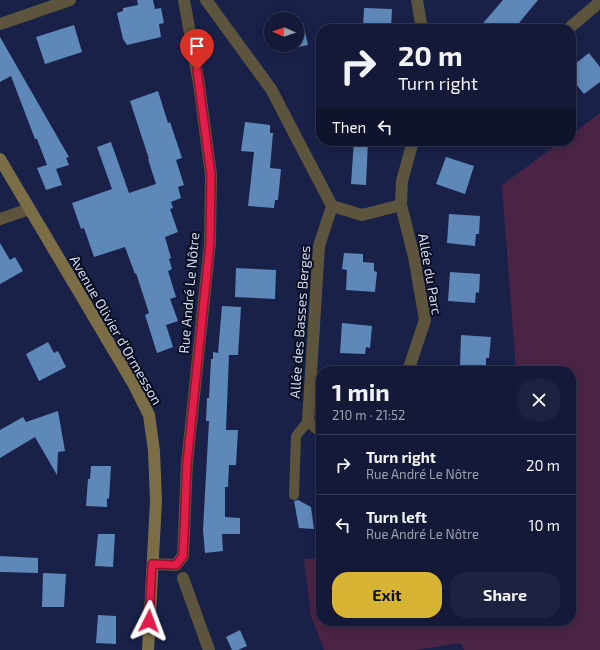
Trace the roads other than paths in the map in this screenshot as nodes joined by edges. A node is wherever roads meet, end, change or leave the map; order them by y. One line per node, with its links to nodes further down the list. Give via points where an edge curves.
1 (70, 0): 6 (street)
2 (184, 0): 19 (street, Rue André Le Nôtre, via 199,84 211,175 210,243 187,463 183,556 176,565)
3 (206, 0): 12 (street, via 271,89)
4 (417, 0): 7 (street)
5 (600, 2): 8 (street)
6 (0, 24)
7 (421, 24)
8 (574, 24)
9 (412, 146): 11 (street, Allée du Parc, via 402,181)
10 (0, 159): 13 (main road, Avenue Olivier d'Ormesson)
11 (401, 205): 12 (street, via 362,215); 15 (street, Allée du Parc, via 414,257 425,320)
12 (332, 206): 16 (street, Allée des Basses Berges, via 319,246)
13 (29, 208): 14 (street); 19 (main road, Avenue Olivier d'Ormesson, via 134,385 149,415 154,451 156,501)
14 (0, 219)
15 (410, 366)
16 (308, 421): 17 (lane); 18 (lane, via 296,436)
17 (316, 430)
18 (294, 495)
19 (152, 564): 21 (main road, Avenue Olivier d'Ormesson)
20 (183, 578): 22 (street)
21 (148, 650)
22 (209, 650)

